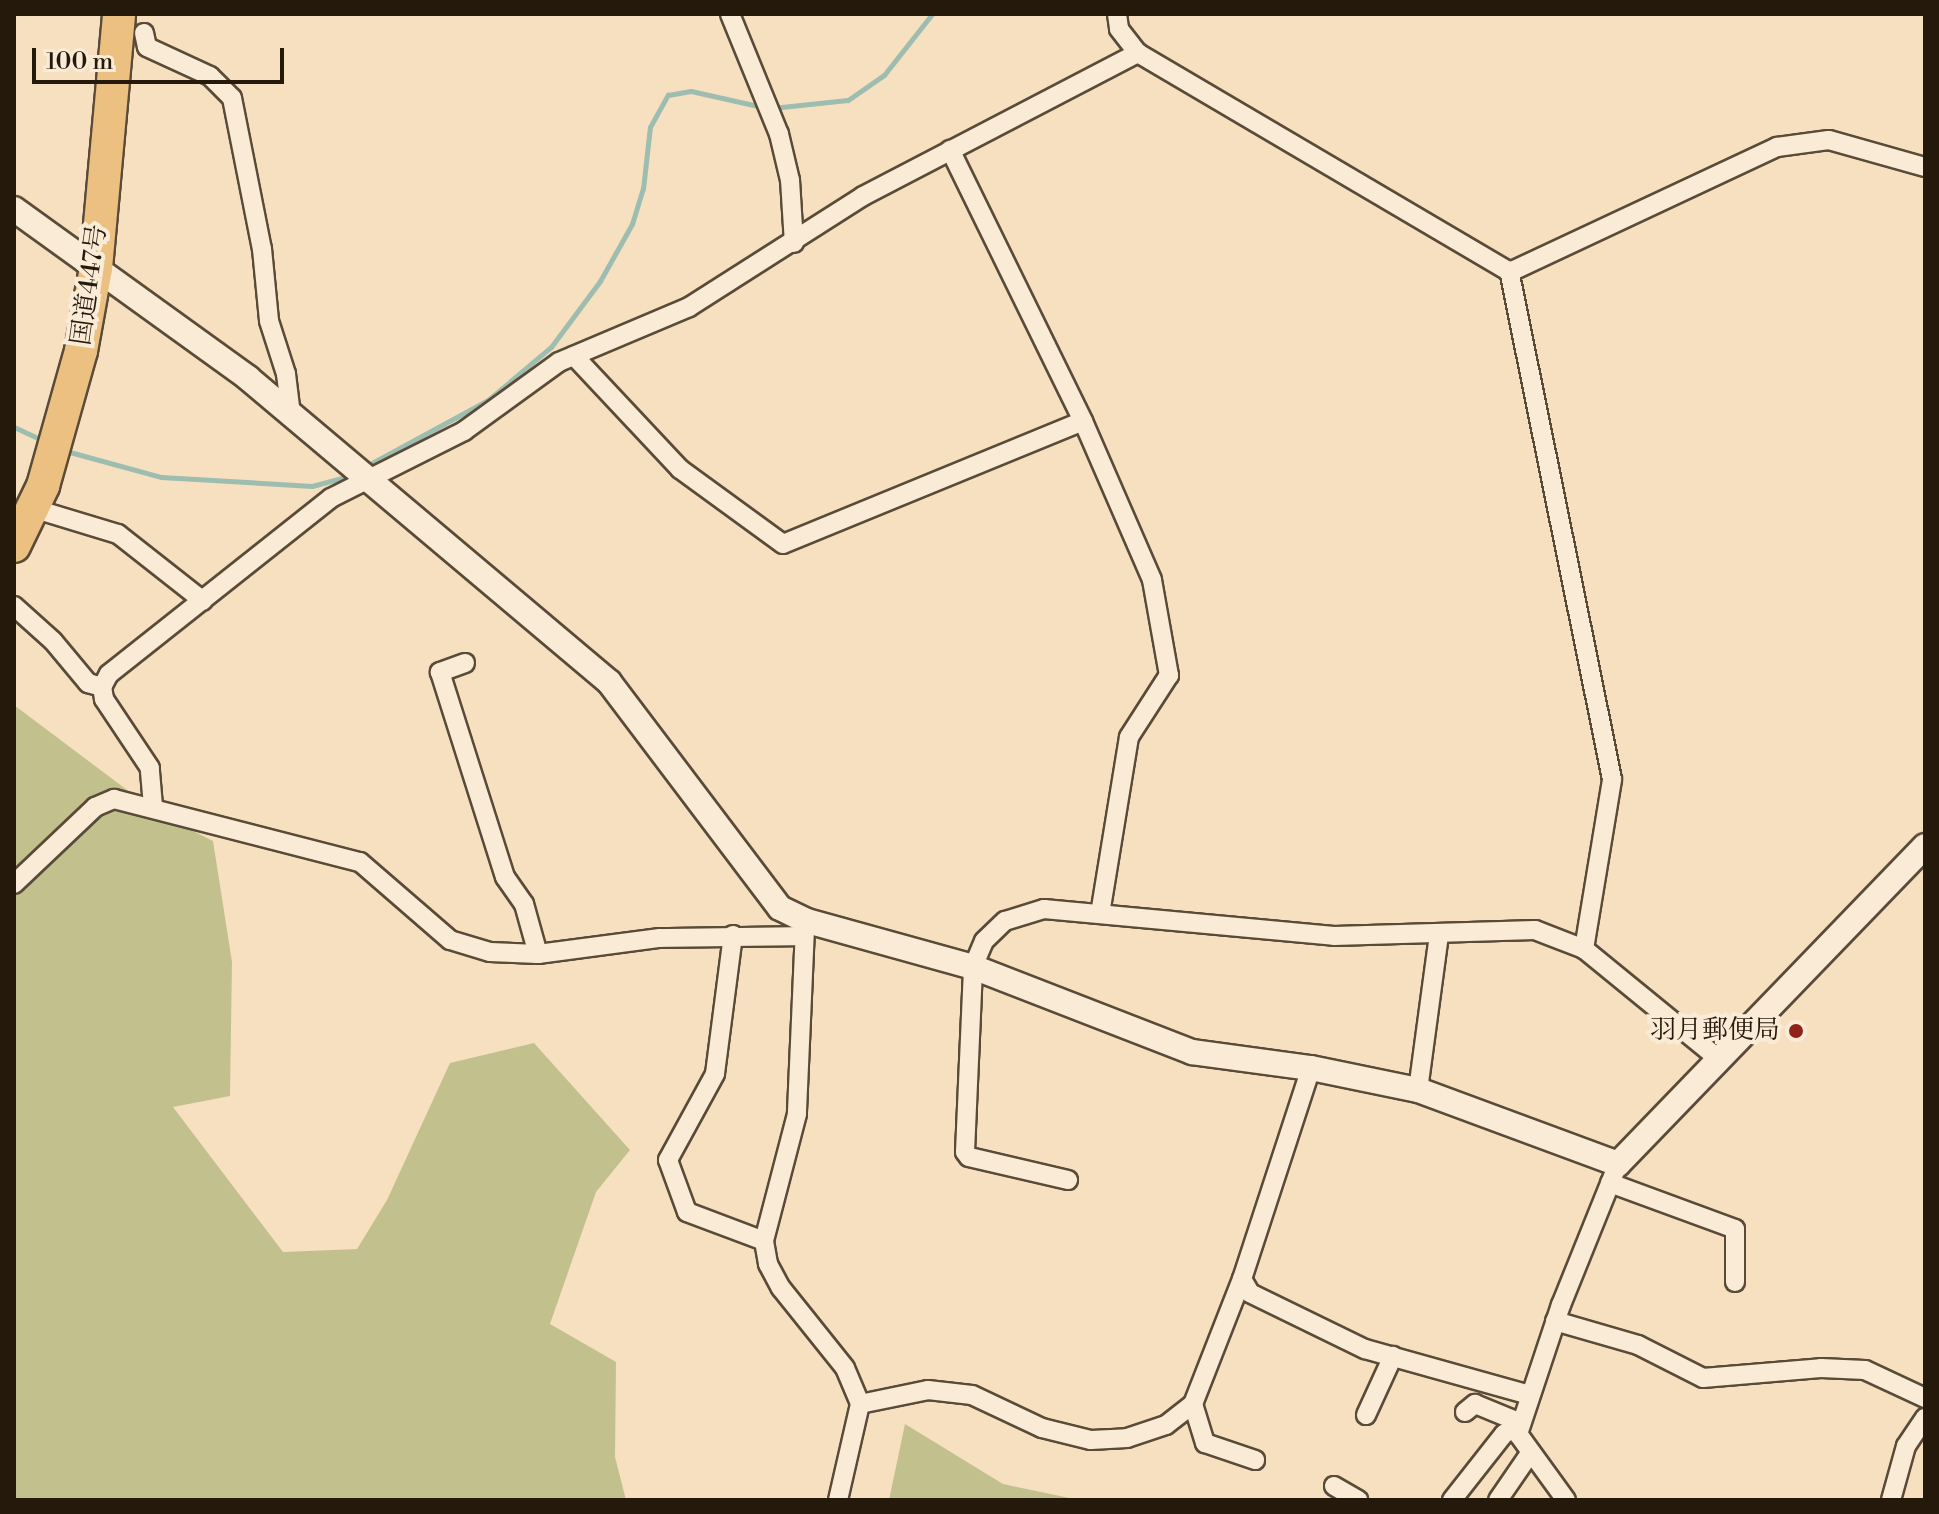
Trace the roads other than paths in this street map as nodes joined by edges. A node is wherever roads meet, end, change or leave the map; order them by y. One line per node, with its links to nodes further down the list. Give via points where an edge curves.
1 (730, 14): 8 (street, via 773,119 790,180)
2 (1117, 14): 4 (street, via 1119,29)
3 (132, 23): 9 (highway, 国道447号); 12 (street, via 147,47 210,76 232,98 262,249 269,321 286,374)
4 (1138, 53): 5 (street); 10 (street)
5 (950, 150): 8 (street, via 863,196); 13 (street)
6 (1925, 167): 10 (street, via 1829,140 1777,147)
7 (14, 209): 9 (street)
8 (794, 243): 11 (street, via 689,307)
9 (96, 268): 12 (street); 15 (highway, 国道447号, via 64,422)
10 (1509, 270): 28 (street, via 1612,779)
11 (574, 356): 13 (street, via 680,469 783,544); 14 (street, via 464,431)
12 (291, 415): 14 (street)
13 (1083, 421): 24 (street, via 1152,580 1169,675 1129,737)
14 (365, 477): 17 (street); 25 (street, via 609,682 759,885)
15 (32, 508): 16 (highway, 国道447号); 17 (street, via 118,534)
16 (14, 546)
17 (203, 601): 20 (street, via 109,674)
18 (14, 606): 20 (street, via 88,683)
19 (465, 663): 29 (street, via 440,672 505,877 524,904)
20 (102, 687): 21 (street, via 104,699 150,768)
21 (153, 806): 23 (street, via 114,799 95,807); 29 (street, via 360,862 450,940 490,952)
22 (1925, 846): 31 (street)
23 (14, 884)
24 (1100, 914): 27 (street, via 1334,936); 30 (street, via 1044,909 1024,913 1005,921 984,941)
25 (804, 929): 26 (street); 30 (street); 36 (street, via 797,1114)
26 (733, 935): 29 (street); 36 (street, via 715,1074 668,1160 687,1212)
27 (1439, 935): 28 (street, via 1535,930); 33 (street)
28 (1584, 949): 31 (street)
29 (538, 954)
30 (973, 967): 32 (street, via 1192,1052); 35 (street, via 965,1152)
31 (1719, 1059): 34 (street)
32 (1311, 1068): 33 (street); 37 (street)
33 (1418, 1090): 34 (street)
34 (1614, 1173): 38 (street, via 1735,1229); 39 (street)
35 (1068, 1180)
36 (764, 1241): 43 (street, via 768,1264 781,1288 845,1368)
37 (1242, 1279): 40 (street, via 1250,1293 1365,1349); 44 (street)
38 (1735, 1282)
39 (1555, 1321): 41 (street); 42 (street, via 1638,1345 1703,1378 1821,1368 1865,1370)
40 (1393, 1356): 41 (street); 46 (street)
41 (1530, 1395): 48 (street)
42 (1925, 1398)
43 (860, 1404): 44 (street, via 928,1390 972,1395 1042,1428 1091,1440 1127,1438 1166,1425); 52 (street)
44 (1193, 1404): 50 (street, via 1205,1443)
45 (1465, 1412): 48 (street, via 1475,1404)
46 (1366, 1415)
47 (1925, 1418): 57 (street, via 1906,1446)
48 (1521, 1423): 49 (street, via 1518,1434); 54 (street, via 1504,1434)
49 (1531, 1452): 55 (street); 56 (street)
50 (1255, 1460)
51 (1334, 1486): 53 (street)
52 (838, 1500)
53 (1358, 1500)
54 (1452, 1500)
55 (1498, 1500)
56 (1566, 1500)
57 (1891, 1500)

